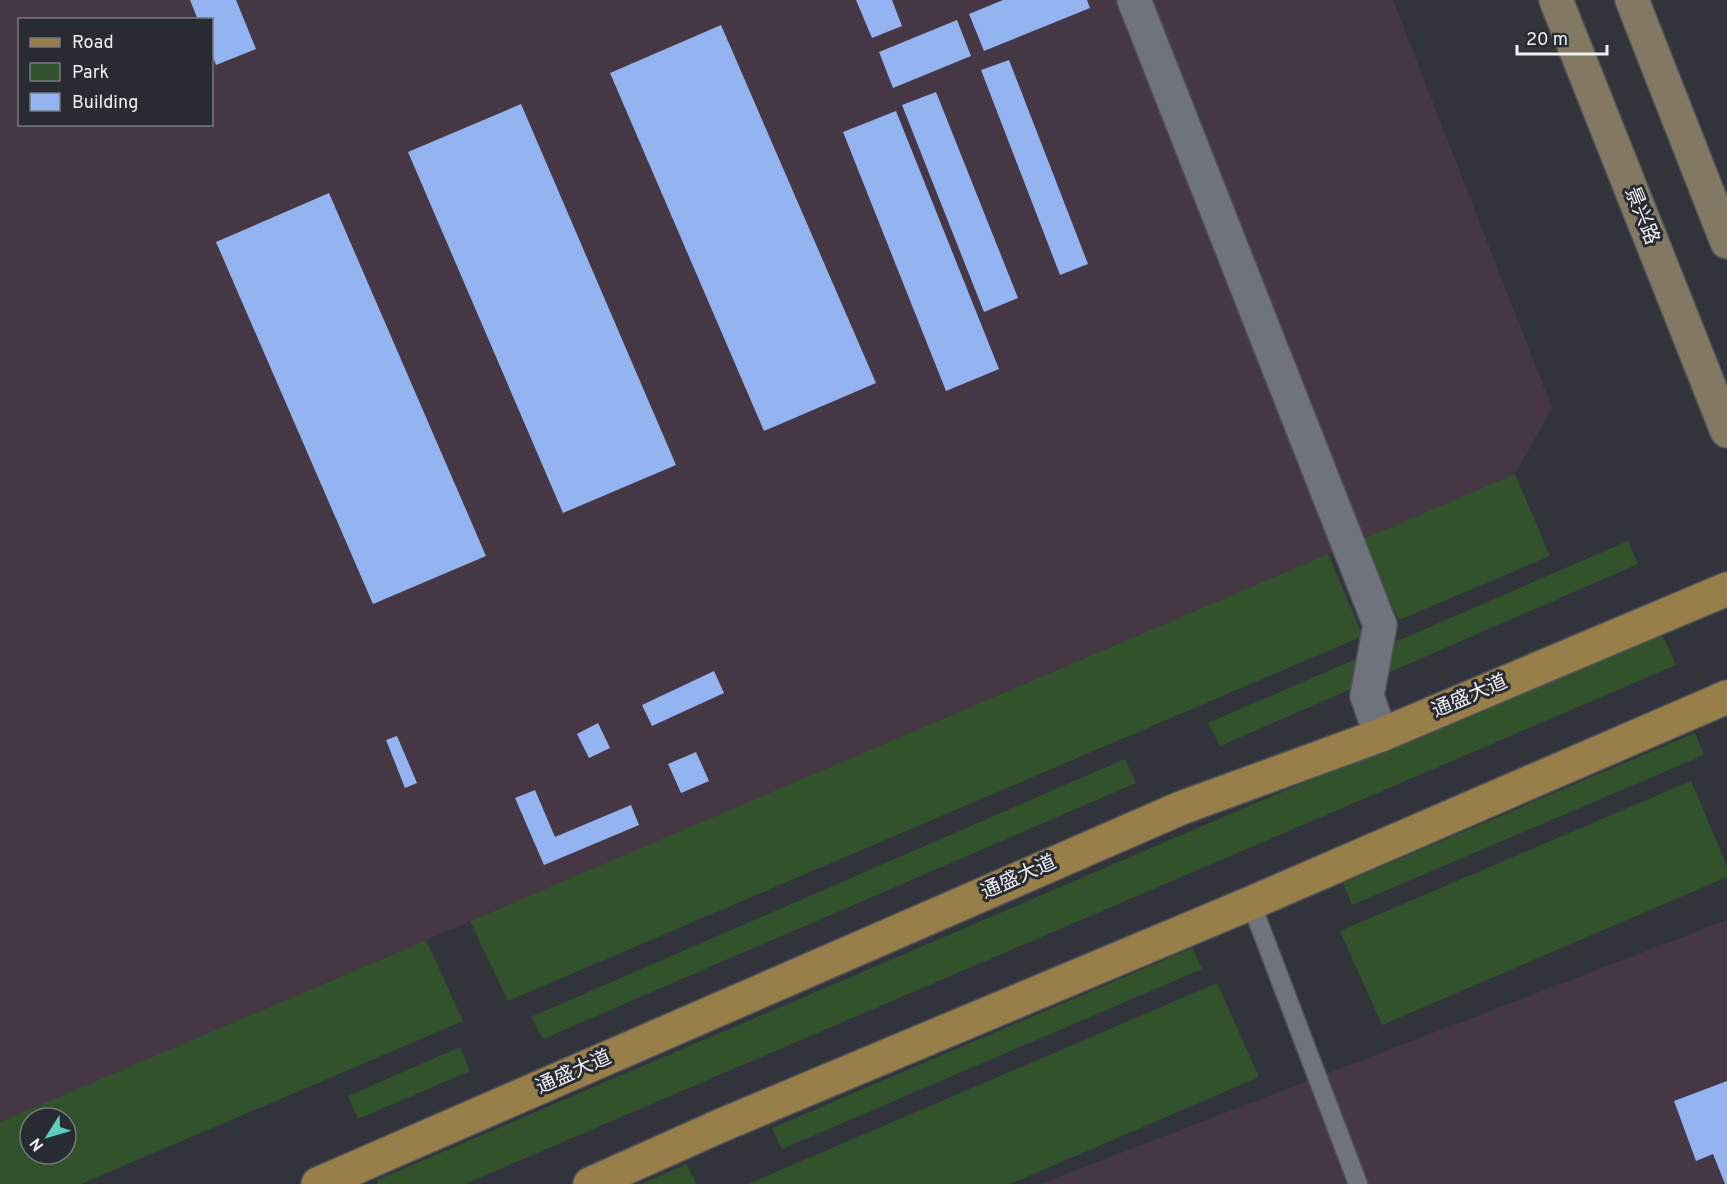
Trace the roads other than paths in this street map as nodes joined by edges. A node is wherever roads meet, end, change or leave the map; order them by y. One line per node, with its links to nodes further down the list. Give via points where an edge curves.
1 (1134, 0): 8 (street, via 1380,625 1367,696)
2 (1556, 0): 5 (main road, 景兴路)
3 (1632, 0): 4 (main road)
4 (1727, 242)
5 (1727, 431)
6 (1727, 589): 8 (main road, 通盛大道)
7 (1727, 697): 9 (main road)
8 (1381, 735): 10 (main road, 通盛大道, via 1181,808)
9 (1251, 903): 11 (main road); 12 (lane)
10 (318, 1184)
11 (590, 1184)
12 (1358, 1184)

